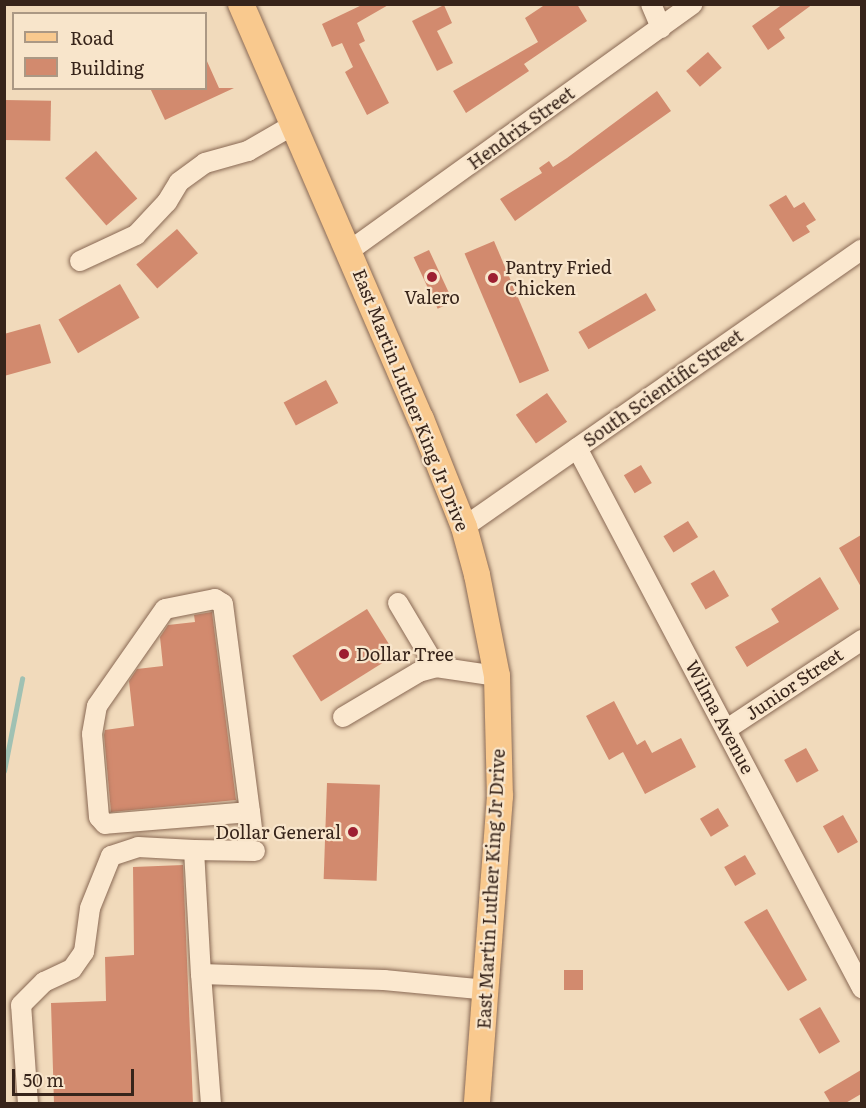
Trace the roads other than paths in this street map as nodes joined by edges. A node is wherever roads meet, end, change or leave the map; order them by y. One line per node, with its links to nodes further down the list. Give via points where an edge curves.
1 (241, 4): 5 (main road, East Martin Luther King Jr Drive)
2 (651, 4): 4 (street)
3 (693, 4): 4 (street, Hendrix Street)
4 (661, 28): 7 (street, Hendrix Street)
5 (293, 125): 7 (main road, East Martin Luther King Jr Drive); 8 (street, via 248,151 205,163 179,182 136,235)
6 (861, 249): 9 (street, South Scientific Street)
7 (349, 251): 10 (main road, East Martin Luther King Jr Drive)
8 (80, 261)
9 (577, 448): 10 (street, South Scientific Street); 16 (street, Wilma Avenue)
10 (464, 527): 14 (main road, East Martin Luther King Jr Drive)
11 (398, 603): 13 (street)
12 (861, 640): 16 (street, Junior Street)
13 (436, 667): 14 (street); 15 (street, via 419,672)
14 (497, 676): 22 (main road, East Martin Luther King Jr Drive, via 500,796)
15 (343, 717)
16 (727, 729): 21 (street, Wilma Avenue)
17 (251, 820): 17 (street, via 223,604 215,599 165,609 97,706 92,734 99,817 105,824)
18 (194, 850): 19 (street); 20 (street); 23 (street, via 138,847 111,856 90,908 84,952 72,969 44,982 21,1005)
19 (255, 851)
20 (201, 974): 22 (street, via 384,980); 24 (street)
21 (861, 988)
22 (487, 990): 25 (main road, East Martin Luther King Jr Drive)
23 (28, 1104)
24 (211, 1104)
25 (477, 1104)

